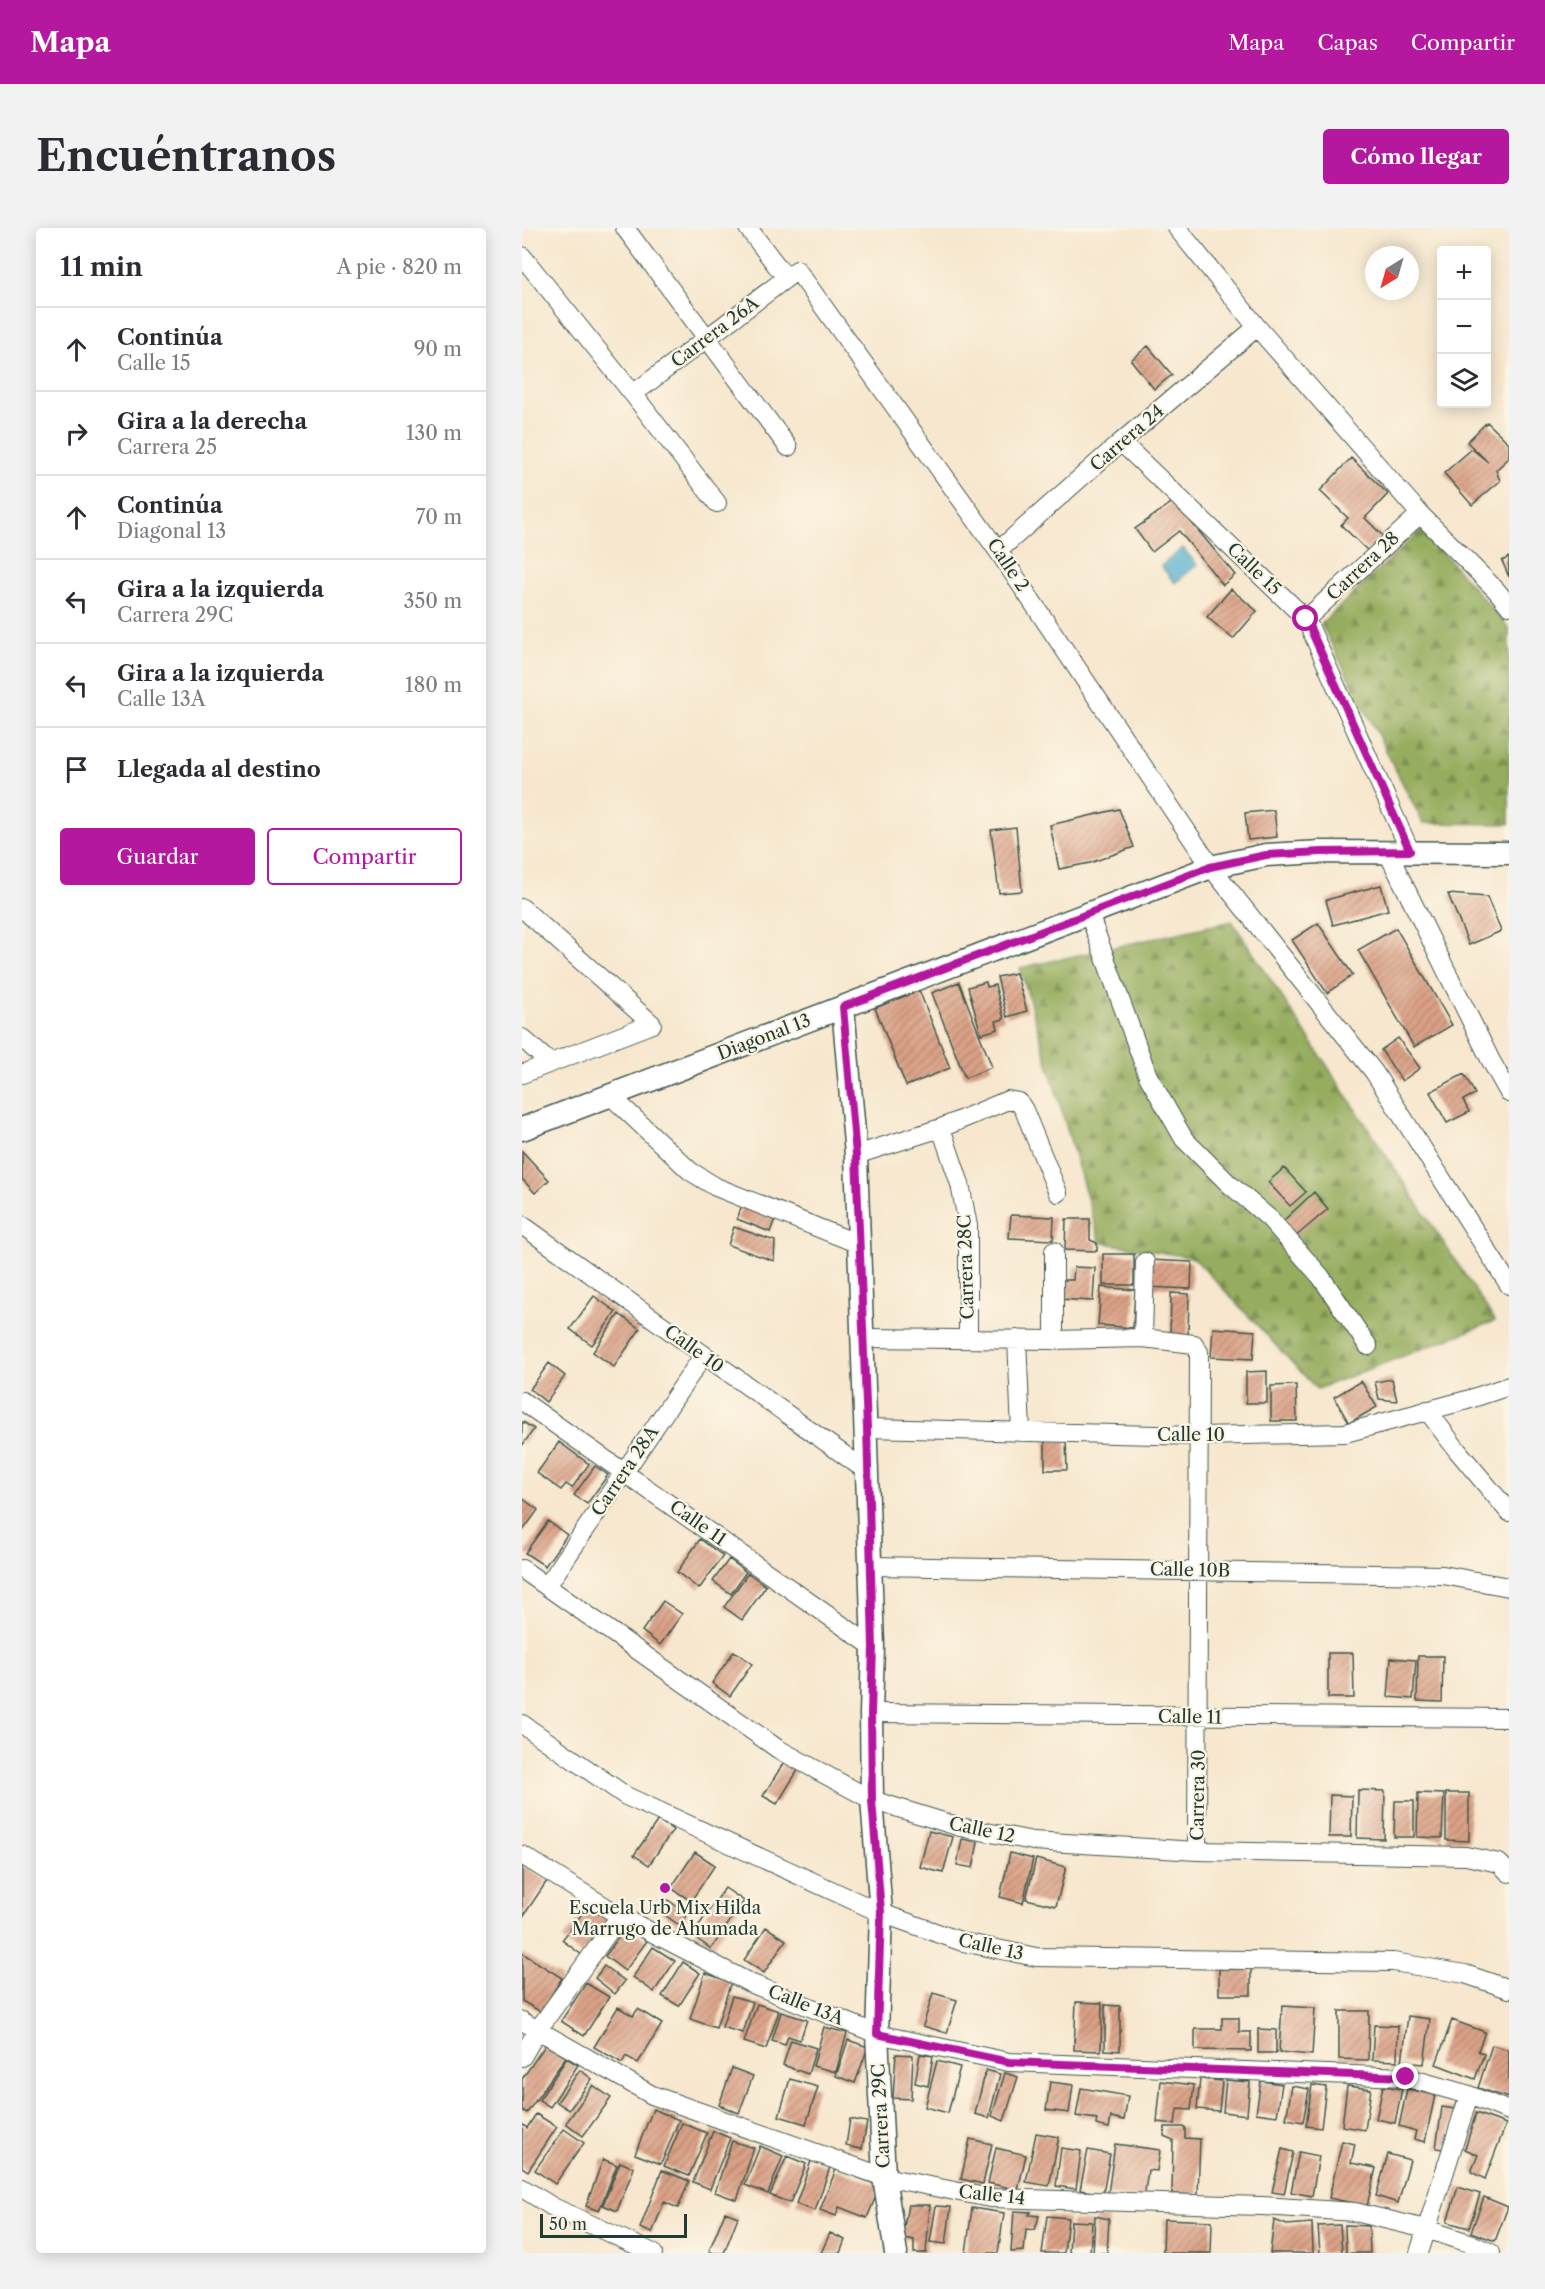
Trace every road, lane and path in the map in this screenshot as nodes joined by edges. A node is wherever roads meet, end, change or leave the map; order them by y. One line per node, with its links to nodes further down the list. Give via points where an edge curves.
1 (625, 228): 7 (street)
2 (748, 228): 5 (street, Calle 2)
3 (1176, 228): 6 (street)
4 (522, 256): 8 (street)
5 (791, 274): 7 (street, Carrera 26A); 13 (street, Calle 2)
6 (1257, 327): 9 (street, Carrera 24); 12 (street)
7 (708, 337): 8 (street, Carrera 26A); 10 (street)
8 (633, 394): 11 (street)
9 (1121, 442): 13 (street, Carrera 24); 15 (street, Calle 15)
10 (788, 447)
11 (717, 503)
12 (1420, 514): 14 (street); 15 (street, Carrera 28)
13 (998, 550): 19 (street, Calle 2)
14 (1509, 606)
15 (1306, 619): 17 (street, Calle 15)
16 (1386, 851): 17 (street, Diagonal 13); 19 (street, Diagonal 13, via 1266,855); 26 (street)
17 (1410, 851): 18 (street, Diagonal 13)
18 (1509, 853)
19 (1210, 867): 21 (street, Diagonal 13); 36 (street, Calle 2, via 1374,1072)
20 (522, 908): 24 (street, via 652,1024)
21 (1089, 914): 22 (street, Diagonal 13); 42 (street, via 1148,1076 1184,1139 1270,1219 1321,1277)
22 (843, 1007): 27 (street, Diagonal 13); 30 (street, Carrera 29C)
23 (522, 1038): 24 (street)
24 (550, 1063): 25 (street)
25 (522, 1074)
26 (1509, 1093)
27 (611, 1096): 29 (street, Diagonal 13); 33 (street, via 690,1171 716,1187)
28 (941, 1128): 30 (street); 31 (street, via 1008,1100 1019,1102); 38 (street, Carrera 28C, via 960,1184 968,1226)
29 (522, 1130)
30 (856, 1155): 33 (street, Carrera 29C)
31 (1058, 1193)
32 (522, 1225): 43 (street, Calle 10)
33 (861, 1245): 37 (street, Carrera 29C)
34 (1054, 1251): 41 (street)
35 (1144, 1262): 39 (street)
36 (1509, 1285)
37 (864, 1338): 38 (street); 47 (street, Carrera 29C)
38 (968, 1338): 40 (street)
39 (1143, 1338): 41 (street); 49 (street, Carrera 30, via 1194,1344 1199,1352)
40 (1017, 1339): 41 (street); 48 (street)
41 (1054, 1340)
42 (1368, 1346)
43 (703, 1356): 50 (street, Carrera 28A); 51 (street, Calle 10)
44 (1509, 1386): 46 (street, Calle 10)
45 (522, 1401): 50 (street, Calle 11)
46 (1427, 1410): 49 (street, Calle 10, via 1345,1433); 52 (street)
47 (867, 1428): 48 (street, Calle 10); 51 (street, Carrera 29C)
48 (1021, 1432): 49 (street, Calle 10)
49 (1199, 1436): 55 (street, Carrera 30)
50 (625, 1472): 56 (street, Carrera 28A); 58 (street, Calle 11)
51 (868, 1472): 53 (street, Carrera 29C)
52 (1508, 1510)
53 (871, 1566): 55 (street, Calle 10B); 58 (street, Carrera 29C)
54 (522, 1569): 56 (street, Calle 12)
55 (1198, 1570): 57 (street, Calle 10B, via 1443,1575); 60 (street, Carrera 30)
56 (547, 1586): 63 (street, Calle 12, via 778,1749)
57 (1509, 1587)
58 (873, 1647): 59 (street, Carrera 29C)
59 (871, 1713): 60 (street, Calle 11); 63 (street, Carrera 29C)
60 (1199, 1717): 61 (street, Calle 11); 64 (street, Carrera 30)
61 (1509, 1718)
62 (522, 1724): 67 (street, Calle 13, via 626,1796)
63 (872, 1800): 64 (street, Calle 12, via 960,1827 1033,1841); 67 (street, Carrera 29C)
64 (1197, 1851): 66 (street, Calle 12, via 1466,1856 1499,1863)
65 (522, 1855): 68 (street, Calle 13A)
66 (1509, 1873)
67 (881, 1912): 69 (street, Calle 13, via 963,1942 1036,1957 1393,1962 1465,1974); 71 (street, Carrera 29C)
68 (620, 1916): 70 (street); 71 (street, Calle 13A, via 750,1983)
69 (1509, 1989)
70 (530, 2026): 72 (street); 75 (street, Calle 14, via 652,2095)
71 (877, 2034): 73 (street, Calle 13A, via 1009,2062 1406,2077); 75 (street, Carrera 29C)
72 (522, 2057)
73 (1469, 2095): 74 (street, Calle 13A); 77 (street)
74 (1509, 2111)
75 (884, 2177): 77 (street, Calle 14, via 990,2198 1344,2211); 79 (street, Carrera 29C)
76 (522, 2188): 78 (street, via 553,2207)
77 (1426, 2229): 80 (street); 81 (street, Calle 14)
78 (652, 2253)
79 (896, 2253)
80 (1419, 2253)
81 (1491, 2253)

